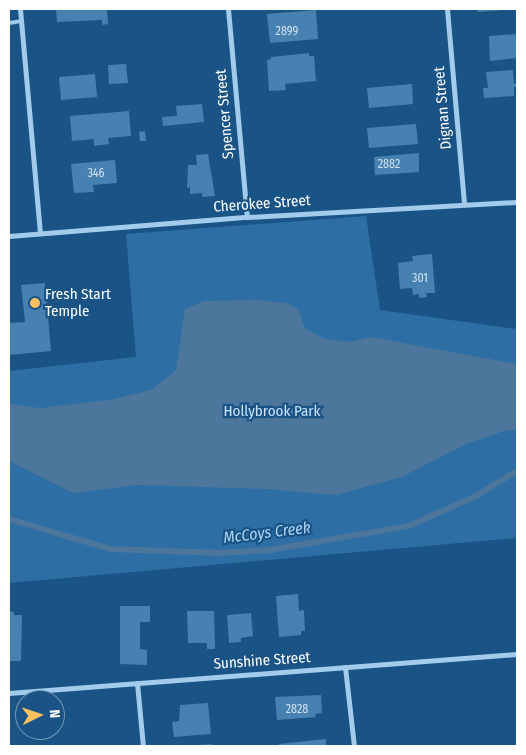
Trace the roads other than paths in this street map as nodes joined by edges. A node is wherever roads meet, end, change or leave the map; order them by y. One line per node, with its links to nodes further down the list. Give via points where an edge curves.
1 (20, 9): 4 (street)
2 (228, 9): 8 (street, Spencer Street)
3 (447, 9): 7 (street, Dignan Street)
4 (21, 21): 5 (lane); 9 (street)
5 (9, 23)
6 (517, 202): 7 (street, Cherokee Street)
7 (464, 204): 8 (street, Cherokee Street)
8 (247, 217): 9 (street, Cherokee Street)
9 (40, 233): 10 (street, Cherokee Street)
10 (9, 236)
11 (517, 654): 12 (street, Sunshine Street)
12 (345, 668): 13 (street, Sunshine Street); 16 (street)
13 (137, 682): 14 (street, Sunshine Street); 15 (street)
14 (9, 693)
15 (143, 746)
16 (354, 746)

